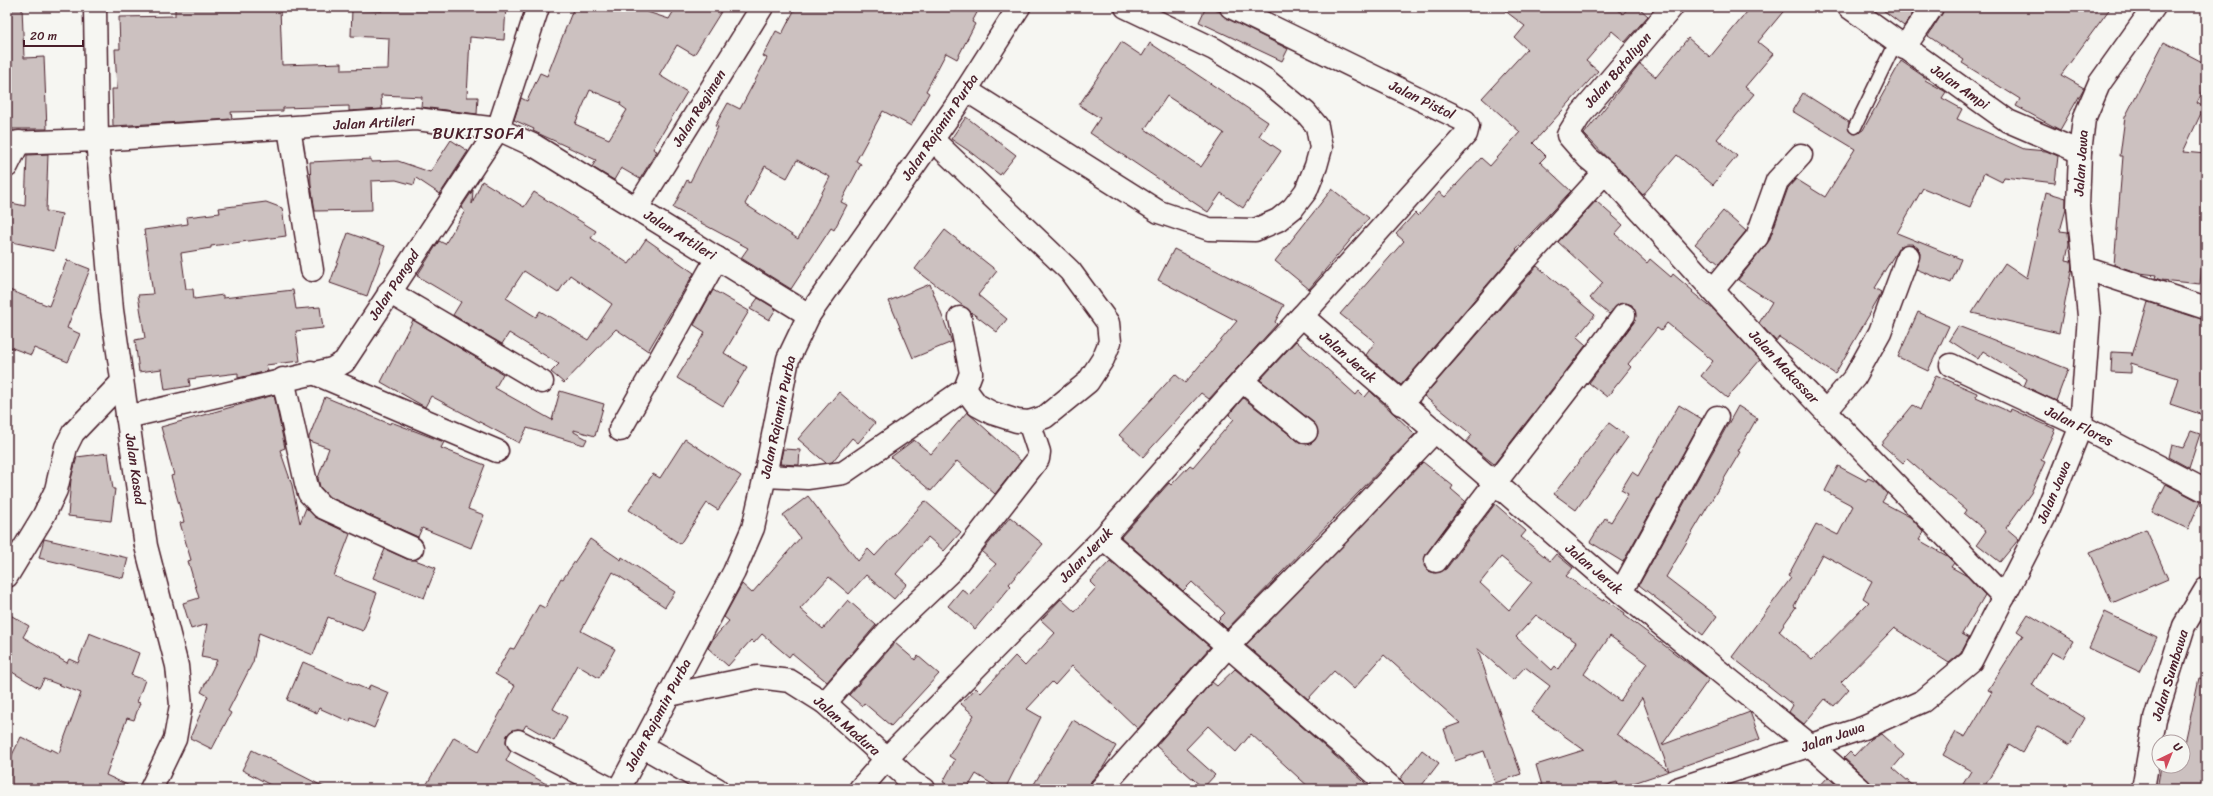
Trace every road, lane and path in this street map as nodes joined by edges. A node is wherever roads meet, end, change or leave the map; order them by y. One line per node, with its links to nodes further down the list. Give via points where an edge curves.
1 (95, 7): 17 (street, Jalan Kasad)
2 (538, 7): 15 (street, Jalan Pangad)
3 (762, 7): 24 (street, Jalan Regimen)
4 (1019, 7): 12 (street, Jalan Rajamin Purba)
5 (1126, 7): 12 (street, via 1214,49 1266,80 1317,126 1321,148 1306,191 1293,208 1278,220 1255,230 1209,229 1159,212)
6 (1231, 7): 34 (street, Jalan Pistol, via 1465,121 1468,126 1466,134)
7 (1672, 7): 16 (street, Jalan Bataliyon, via 1581,114)
8 (1849, 7): 11 (street, Jalan Ampi)
9 (1932, 7): 11 (street)
10 (2154, 7): 20 (street, Jalan Jawa, via 2100,84 2084,119)
11 (1900, 45): 13 (lane); 20 (street, Jalan Ampi, via 2008,121)
12 (966, 90): 18 (street, Jalan Rajamin Purba)
13 (1855, 127)
14 (289, 128): 15 (street, Jalan Artileri, via 416,120); 17 (street, Jalan Artileri); 28 (street)
15 (498, 129): 24 (street, Jalan Artileri, via 535,146); 30 (street, Jalan Pangad)
16 (1568, 135): 23 (street, Jalan Makassar, via 1588,158)
17 (98, 140): 19 (street, Jalan Artileri); 40 (street, Jalan Kasad, via 112,310)
18 (933, 140): 32 (street, Jalan Rajamin Purba); 47 (street, via 1070,270 1108,323 1110,342 1103,359 1088,382 1045,417)
19 (13, 143): 22 (street)
20 (2080, 152): 27 (street, Jalan Jawa, via 2078,207)
21 (1802, 155): 29 (street, via 1777,181 1757,238)
22 (7, 166)
23 (1605, 172): 29 (street, Jalan Makassar); 43 (street)
24 (636, 208): 26 (street, Jalan Artileri)
25 (1908, 256): 44 (street, via 1880,332 1855,377)
26 (717, 258): 32 (street, Jalan Artileri); 49 (street)
27 (2084, 268): 31 (street); 48 (street, Jalan Jawa, via 2089,316)
28 (312, 270)
29 (1713, 290): 44 (street, Jalan Makassar)
30 (389, 292): 37 (street, Jalan Pangad, via 344,362 332,369); 41 (street)
31 (2206, 308)
32 (810, 315): 53 (street, Jalan Rajamin Purba, via 788,359)
33 (1624, 315): 54 (street, via 1589,364)
34 (1302, 316): 39 (street, Jalan Jeruk); 43 (street, Jalan Jeruk)
35 (960, 318): 42 (street, via 971,373)
36 (1951, 365): 48 (street, Jalan Flores)
37 (311, 372): 38 (street, Jalan Pangad); 52 (street)
38 (283, 379): 45 (street, Jalan Pangad); 57 (street, via 306,483 314,500 322,507)
39 (1242, 381): 50 (street); 56 (street, Jalan Jeruk)
40 (122, 382): 45 (street, Jalan Kasad); 59 (street, via 73,433 66,447 56,490)
41 (542, 382)
42 (965, 389): 47 (street, via 977,405 992,413); 53 (street, via 843,472 807,478)
43 (1401, 404): 51 (street, Jalan Jeruk)
44 (1826, 411): 62 (street, Jalan Makassar)
45 (127, 417): 70 (street, Jalan Kasad, via 146,546 177,666 181,705 175,739)
46 (1717, 417): 61 (street)
47 (1029, 422): 65 (street, via 1039,452 1038,459 951,571 889,630)
48 (2081, 426): 55 (street, Jalan Flores); 62 (street, Jalan Jawa, via 2044,518)
49 (620, 430)
50 (1306, 432)
51 (1434, 432): 54 (street, Jalan Jeruk); 63 (street)
52 (497, 451)
53 (765, 476): 64 (street, Jalan Rajamin Purba, via 753,528 734,572)
54 (1493, 483): 58 (street); 61 (street, Jalan Jeruk)
55 (2206, 491)
56 (1103, 538): 63 (street); 69 (street, Jalan Jeruk)
57 (412, 548)
58 (1436, 561)
59 (7, 576)
60 (2206, 589): 80 (street, Jalan Sumbawa, via 2184,626 2154,719)
61 (1621, 592): 68 (street, Jalan Jeruk)
62 (2004, 597): 68 (street, Jalan Jawa, via 1971,661 1923,701 1863,728)
63 (1227, 647): 76 (street); 77 (street)
64 (670, 695): 65 (street, Jalan Madura, via 757,677 790,682); 67 (street, Jalan Rajamin Purba)
65 (824, 703): 69 (street, Jalan Madura)
66 (518, 741): 71 (street)
67 (642, 746): 72 (street, Jalan Rajamin Purba); 73 (street)
68 (1810, 746): 78 (street, Jalan Jawa); 79 (street, Jalan Jeruk)
69 (886, 759): 74 (street, Jalan Jeruk); 75 (street, Jalan Madura, via 913,783)
70 (151, 789)
71 (611, 789)
72 (619, 789)
73 (717, 789)
74 (860, 789)
75 (924, 789)
76 (1101, 789)
77 (1393, 789)
78 (1677, 789)
79 (1860, 789)
80 (2144, 789)

